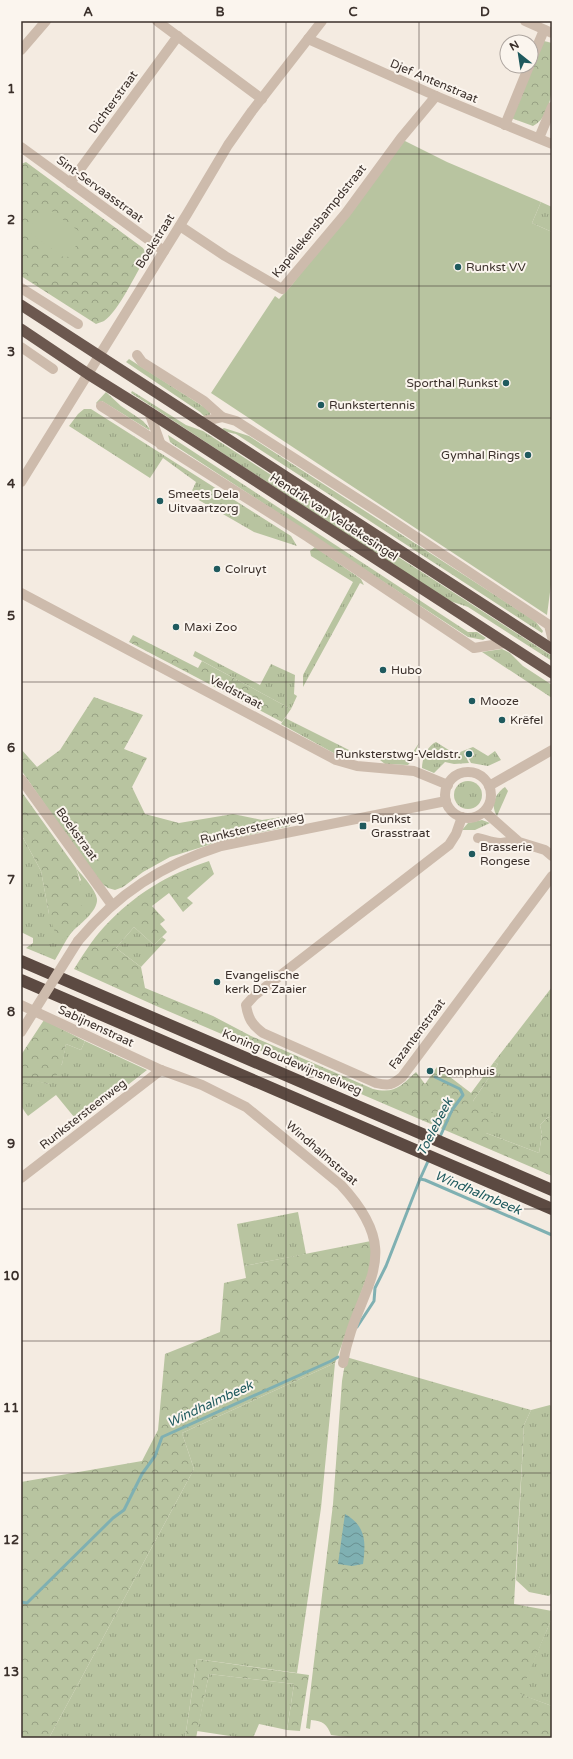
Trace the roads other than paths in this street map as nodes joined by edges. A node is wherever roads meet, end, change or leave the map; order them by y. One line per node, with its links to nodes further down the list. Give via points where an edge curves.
1 (46, 21): 9 (street)
2 (157, 21): 6 (street)
3 (322, 21): 7 (street, Boekstraat)
4 (525, 21): 5 (street)
5 (548, 31): 8 (street)
6 (178, 36): 12 (street); 18 (street, Dichterstraat)
7 (308, 39): 11 (street, Djef Antenstraat); 12 (street, Boekstraat)
8 (539, 47)
9 (21, 50)
10 (526, 74): 14 (street)
11 (436, 96): 14 (street, Djef Antenstraat); 19 (street, Kapellekensbampdstraat, via 401,138 346,213 282,289)
12 (262, 98): 19 (street, Boekstraat, via 228,145)
13 (552, 107): 15 (street)
14 (505, 124): 15 (street, Djef Antenstraat)
15 (539, 138): 16 (street, Djef Antenstraat)
16 (552, 144)
17 (21, 147): 18 (street, Sint-Servaasstraat)
18 (70, 183): 20 (street, Sint-Servaasstraat)
19 (180, 226): 20 (street, Boekstraat)
20 (164, 251): 28 (street, Boekstraat)
21 (25, 291): 23 (street); 24 (street)
22 (21, 305): 23 (highway, Hendrik van Veldekesingel)
23 (35, 315): 28 (highway, Hendrik van Veldekesingel)
24 (78, 324)
25 (21, 329): 30 (highway, Hendrik van Veldekesingel)
26 (21, 347): 29 (street)
27 (137, 355): 33 (street, via 142,362 204,401)
28 (99, 356): 30 (street, Boekstraat); 34 (highway, Hendrik van Veldekesingel)
29 (53, 370)
30 (88, 374): 32 (highway, Hendrik van Veldekesingel); 36 (street, Boekstraat)
31 (101, 406): 35 (street)
32 (150, 412): 35 (street); 39 (highway, Hendrik van Veldekesingel)
33 (222, 417): 34 (street); 38 (street, via 236,421 549,625)
34 (200, 422): 40 (highway, Hendrik van Veldekesingel)
35 (161, 445): 39 (street, via 308,537 474,648)
36 (21, 482)
37 (21, 593): 44 (street, Veldstraat, via 336,760 357,766 414,771)
38 (552, 638)
39 (505, 643): 41 (highway, Hendrik van Veldekesingel)
40 (552, 649)
41 (552, 673)
42 (552, 750): 45 (street)
43 (21, 779): 53 (street, Boekstraat)
44 (448, 786): 45 (street, via 454,777 470,772 483,778); 46 (street)
45 (489, 786): 47 (street, via 491,799)
46 (446, 801): 48 (street, via 452,811); 53 (street, Runkstersteenweg, via 214,849 165,868)
47 (485, 812): 48 (street, via 475,817); 50 (street)
48 (462, 817): 52 (street, Fazantenstraat, via 449,845 255,995 246,1005 248,1017 254,1026 376,1083 387,1086 396,1082)
49 (478, 838): 50 (street, via 501,844)
50 (514, 839): 51 (street, via 547,851)
51 (552, 856)
52 (552, 876)
53 (112, 905): 57 (street, Runkstersteenweg, bridge, via 78,941)
54 (21, 961): 60 (highway, Koning Boudewijnsnelweg)
55 (21, 980): 61 (highway)
56 (21, 1006): 58 (street, Sabijnenstraat)
57 (21, 1032)
58 (160, 1070): 59 (street, Runkstersteenweg); 62 (street, Windhalmstraat, via 202,1085 255,1112 354,1198 373,1232 376,1247 369,1288 351,1330)
59 (21, 1178)
60 (552, 1190)
61 (552, 1209)
62 (343, 1363)

